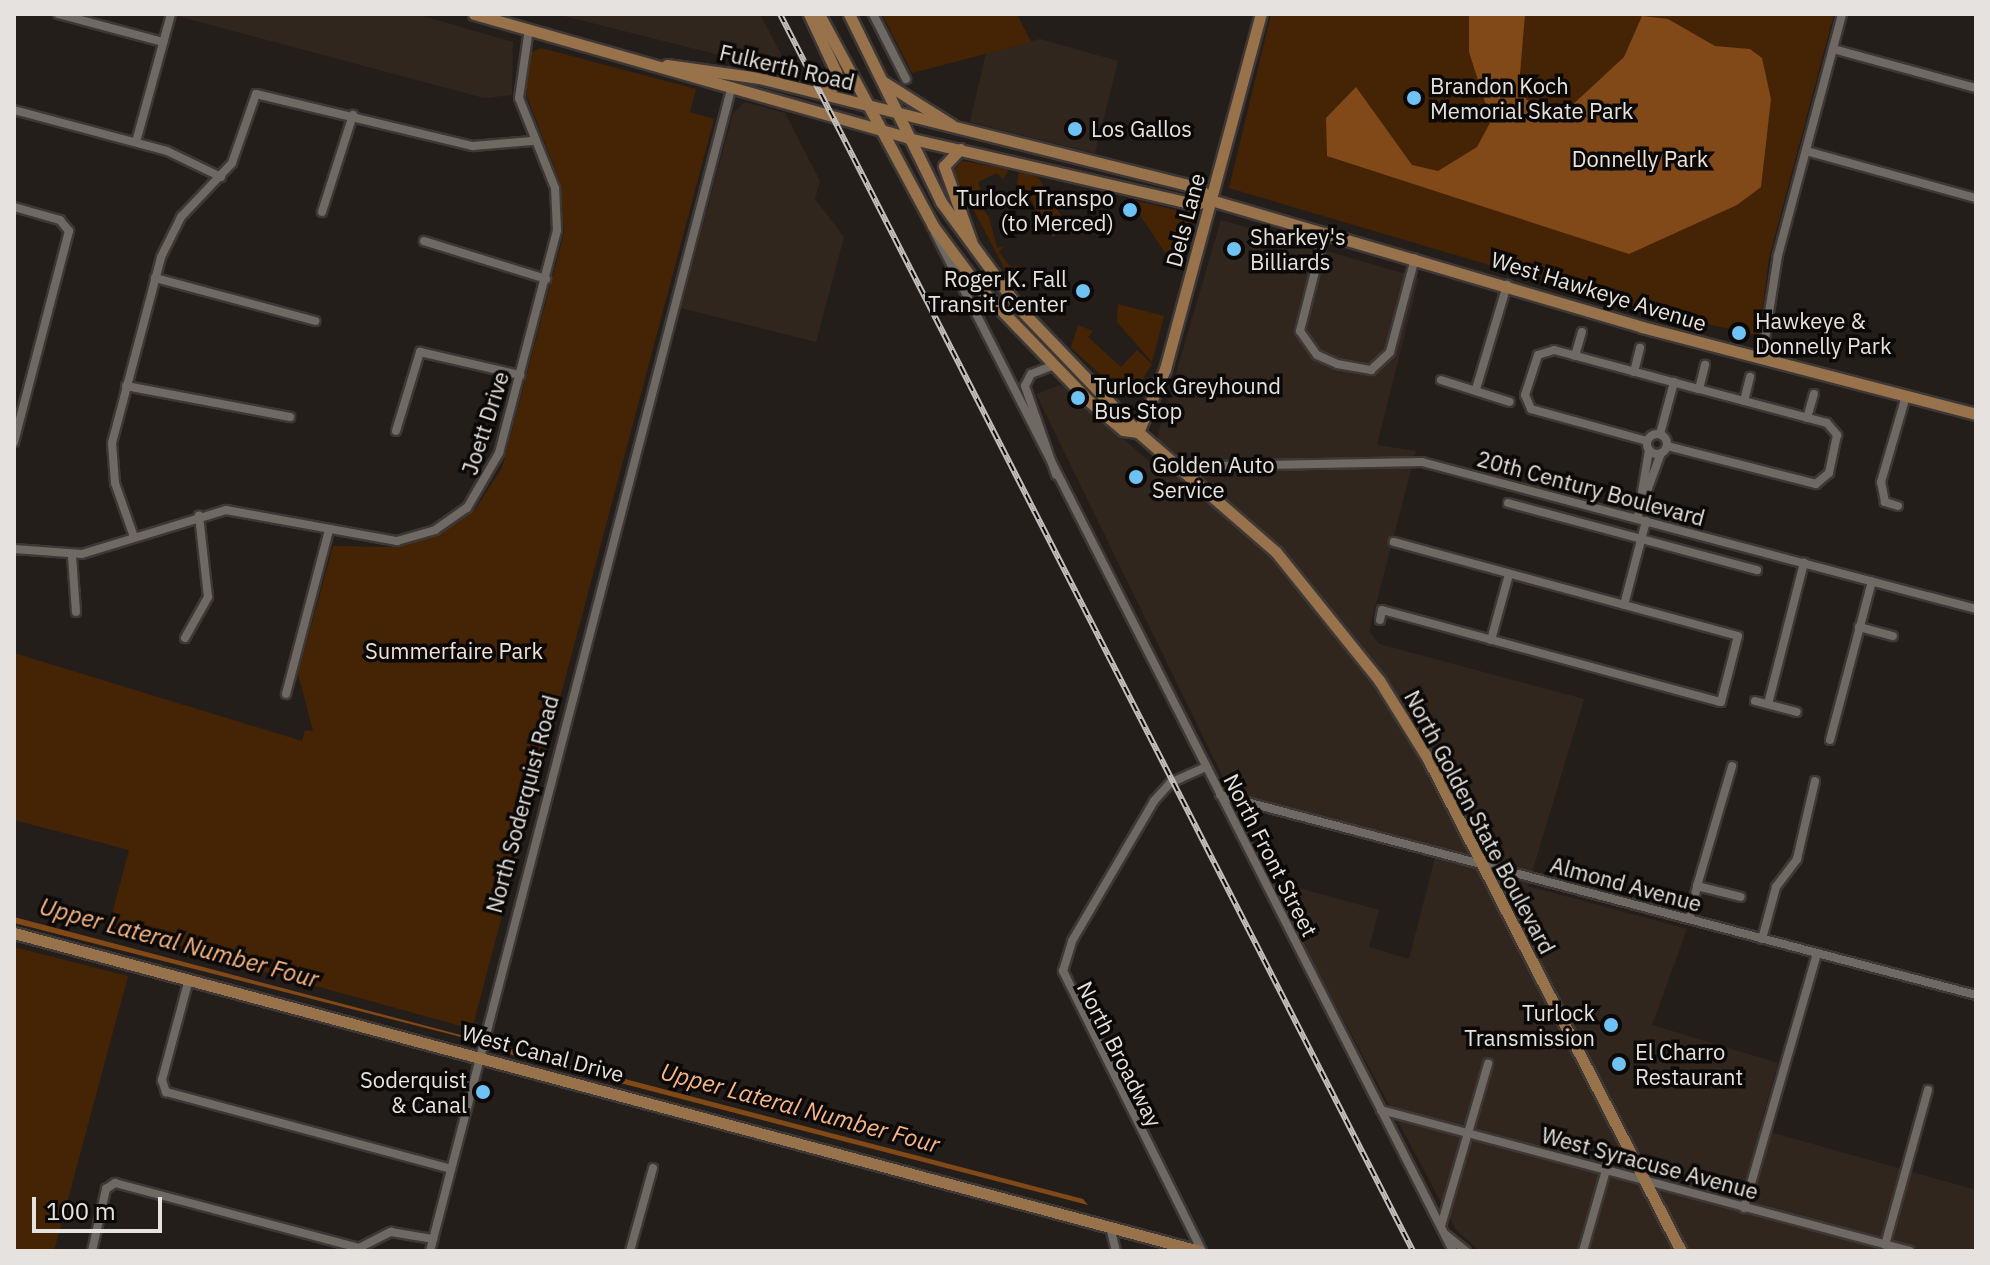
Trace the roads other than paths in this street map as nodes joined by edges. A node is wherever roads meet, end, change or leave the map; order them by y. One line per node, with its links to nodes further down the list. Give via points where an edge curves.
1 (58, 14): 11 (street)
2 (171, 14): 11 (street)
3 (474, 14): 10 (street, Fulkerth Road)
4 (809, 14): 18 (street, via 836,76 828,90)
5 (819, 14): 19 (street, North Golden State Boulevard)
6 (849, 14): 15 (street, North Golden State Boulevard)
7 (873, 14): 14 (street)
8 (1261, 14): 32 (street, Dels Lane)
9 (1842, 14): 12 (street)
10 (529, 29): 13 (street, Fulkerth Road); 26 (street, Joett Drive, via 518,90)
11 (163, 42): 27 (street)
12 (1833, 49): 16 (street); 29 (street)
13 (667, 65): 17 (street, Fulkerth Road, via 679,76); 18 (street, Fulkerth Road, via 679,62)
14 (906, 79)
15 (881, 81): 22 (street, North Golden State Boulevard); 25 (street)
16 (1976, 88)
17 (731, 90): 23 (street, Fulkerth Road); 113 (street, North Soderquist Road, via 505,941)
18 (809, 91): 19 (street, Fulkerth Road)
19 (868, 107): 22 (street, Fulkerth Road); 23 (street, North Golden State Boulevard)
20 (14, 110): 27 (street)
21 (353, 115): 26 (street, via 473,146); 30 (street, via 259,91); 34 (street)
22 (898, 116): 24 (street, North Golden State Boulevard); 25 (street, West Hawkeye Avenue)
23 (880, 130): 24 (street, West Hawkeye Avenue); 35 (street, North Golden State Boulevard)
24 (908, 138): 28 (street, West Hawkeye Avenue); 38 (street, North Golden State Boulevard)
25 (985, 139): 32 (street, West Hawkeye Avenue, via 1199,188)
26 (532, 141): 41 (street, Joett Drive, via 557,201)
27 (136, 142): 30 (street)
28 (960, 149): 32 (street, West Hawkeye Avenue, via 1195,204); 38 (street, via 948,154 944,168)
29 (1806, 151): 31 (street); 47 (street, via 1776,262)
30 (221, 177): 40 (street, via 174,228)
31 (1976, 198)
32 (1211, 200): 36 (street, West Hawkeye Avenue); 66 (street, Dels Lane, via 1163,375)
33 (14, 207): 68 (street, via 60,220 69,231)
34 (322, 212)
35 (933, 226): 49 (street, North Golden State Boulevard); 71 (street, North Front Street, via 943,260)
36 (1325, 232): 39 (street, West Hawkeye Avenue); 39 (street, via 1300,331 1317,355 1337,364 1371,370 1384,360)
37 (424, 241): 41 (street)
38 (971, 242): 66 (street, North Golden State Boulevard, via 1032,323)
39 (1415, 258): 42 (street, West Hawkeye Avenue)
40 (155, 278): 43 (street); 55 (street)
41 (546, 279): 51 (street, Joett Drive)
42 (1507, 285): 47 (street, West Hawkeye Avenue); 56 (street)
43 (315, 321)
44 (1582, 332): 46 (street)
45 (1640, 348): 50 (street)
46 (1575, 356): 50 (street); 69 (street, via 1548,349 1538,355 1528,405)
47 (1762, 358): 59 (street, West Hawkeye Avenue)
48 (1705, 365): 57 (street)
49 (1052, 366): 66 (street, North Golden State Boulevard, via 1123,430); 71 (street, North Front Street, via 1031,374 1025,386)
50 (1634, 372): 54 (street)
51 (520, 375): 65 (street, via 420,352); 77 (street, Joett Drive, via 491,474 456,517 397,541)
52 (1750, 377): 60 (street)
53 (1441, 380): 56 (street)
54 (1674, 382): 57 (street); 67 (street)
55 (126, 386): 63 (street); 78 (street, via 112,465)
56 (1476, 389): 61 (street)
57 (1699, 389): 60 (street)
58 (1814, 394): 64 (street)
59 (1906, 396): 62 (street, West Hawkeye Avenue); 74 (street, via 1881,482 1885,502)
60 (1744, 401): 64 (street)
61 (1510, 402)
62 (1976, 414)
63 (290, 417)
64 (1807, 418): 70 (street, via 1837,435 1829,473 1816,484)
65 (396, 431)
66 (1138, 432): 72 (street, North Golden State Boulevard)
67 (1660, 434): 69 (street); 70 (street)
68 (14, 442)
69 (1648, 445): 70 (street); 76 (street)
70 (1664, 450): 76 (street)
71 (1056, 475): 101 (street, North Front Street)
72 (1193, 476): 76 (street, 20th Century Boulevard, via 1211,466 1411,460); 104 (street, North Golden State Boulevard, via 1276,552 1356,648 1406,720)
73 (1508, 503): 79 (street)
74 (1898, 506)
75 (199, 515): 77 (street, Joett Drive, via 248,510); 78 (street, Joett Drive); 93 (street, via 208,597)
76 (1641, 516): 79 (street); 83 (street, 20th Century Boulevard)
77 (329, 530): 95 (street)
78 (134, 537): 82 (street, Joett Drive)
79 (1641, 539): 84 (street); 87 (street)
80 (1394, 542): 85 (street)
81 (14, 549): 82 (street, Joett Drive)
82 (72, 556): 89 (street)
83 (1804, 563): 86 (street, 20th Century Boulevard); 97 (street)
84 (1757, 570)
85 (1509, 574): 87 (street); 94 (street)
86 (1872, 581): 88 (street, 20th Century Boulevard); 91 (street)
87 (1624, 605): 94 (street, via 1738,636 1721,702)
88 (1976, 609)
89 (76, 612)
90 (1380, 620): 94 (street, via 1382,610)
91 (1859, 627): 92 (street); 99 (street)
92 (1893, 636)
93 (185, 638)
94 (1491, 640)
95 (286, 694)
96 (1755, 701): 97 (street)
97 (1768, 704): 98 (street)
98 (1797, 712)
99 (1830, 740)
100 (1732, 766): 105 (street)
101 (1206, 767): 103 (street, North Front Street); 132 (street, North Broadway, via 1170,783 1154,801 1072,941 1063,971 1067,992)
102 (1815, 781): 109 (street, via 1797,859 1776,887)
103 (1220, 795): 104 (street, Almond Avenue); 116 (street, North Front Street)
104 (1484, 866): 107 (street, Almond Avenue); 121 (street, North Golden State Boulevard)
105 (1697, 886): 106 (street); 107 (street)
106 (1741, 897)
107 (1689, 919): 109 (street, Almond Avenue)
108 (14, 933): 111 (street, West Canal Drive)
109 (1762, 939): 110 (street, Almond Avenue)
110 (1817, 954): 112 (street, Almond Avenue); 122 (street)
111 (189, 979): 113 (street, West Canal Drive); 119 (street, via 162,1080 166,1092)
112 (1976, 995)
113 (482, 1058): 119 (street, North Soderquist Road); 123 (street, West Canal Drive)
114 (1488, 1064): 117 (street)
115 (1928, 1090): 126 (street)
116 (1381, 1110): 117 (street, West Syracuse Avenue); 124 (street, North Front Street)
117 (1470, 1133): 120 (street, West Syracuse Avenue); 124 (street)
118 (653, 1168): 130 (street)
119 (451, 1169): 125 (street, North Soderquist Road)
120 (1606, 1170): 121 (street, West Syracuse Avenue); 135 (street)
121 (1645, 1181): 122 (street, West Syracuse Avenue); 136 (street, North Golden State Boulevard)
122 (1744, 1208): 126 (street, West Syracuse Avenue)
123 (1110, 1227): 131 (street); 132 (street, West Canal Drive)
124 (1442, 1230): 133 (street, North Front Street); 134 (street)
125 (433, 1239): 127 (street, via 396,1231); 129 (street, North Soderquist Road)
126 (1880, 1246): 137 (street, West Syracuse Avenue)
127 (359, 1250): 128 (street, via 115,1183 106,1189)
128 (92, 1251)
129 (431, 1251)
130 (630, 1251)
131 (1116, 1251)
132 (1201, 1251)
133 (1453, 1251)
134 (1466, 1251)
135 (1583, 1251)
136 (1681, 1251)
137 (1910, 1251)

